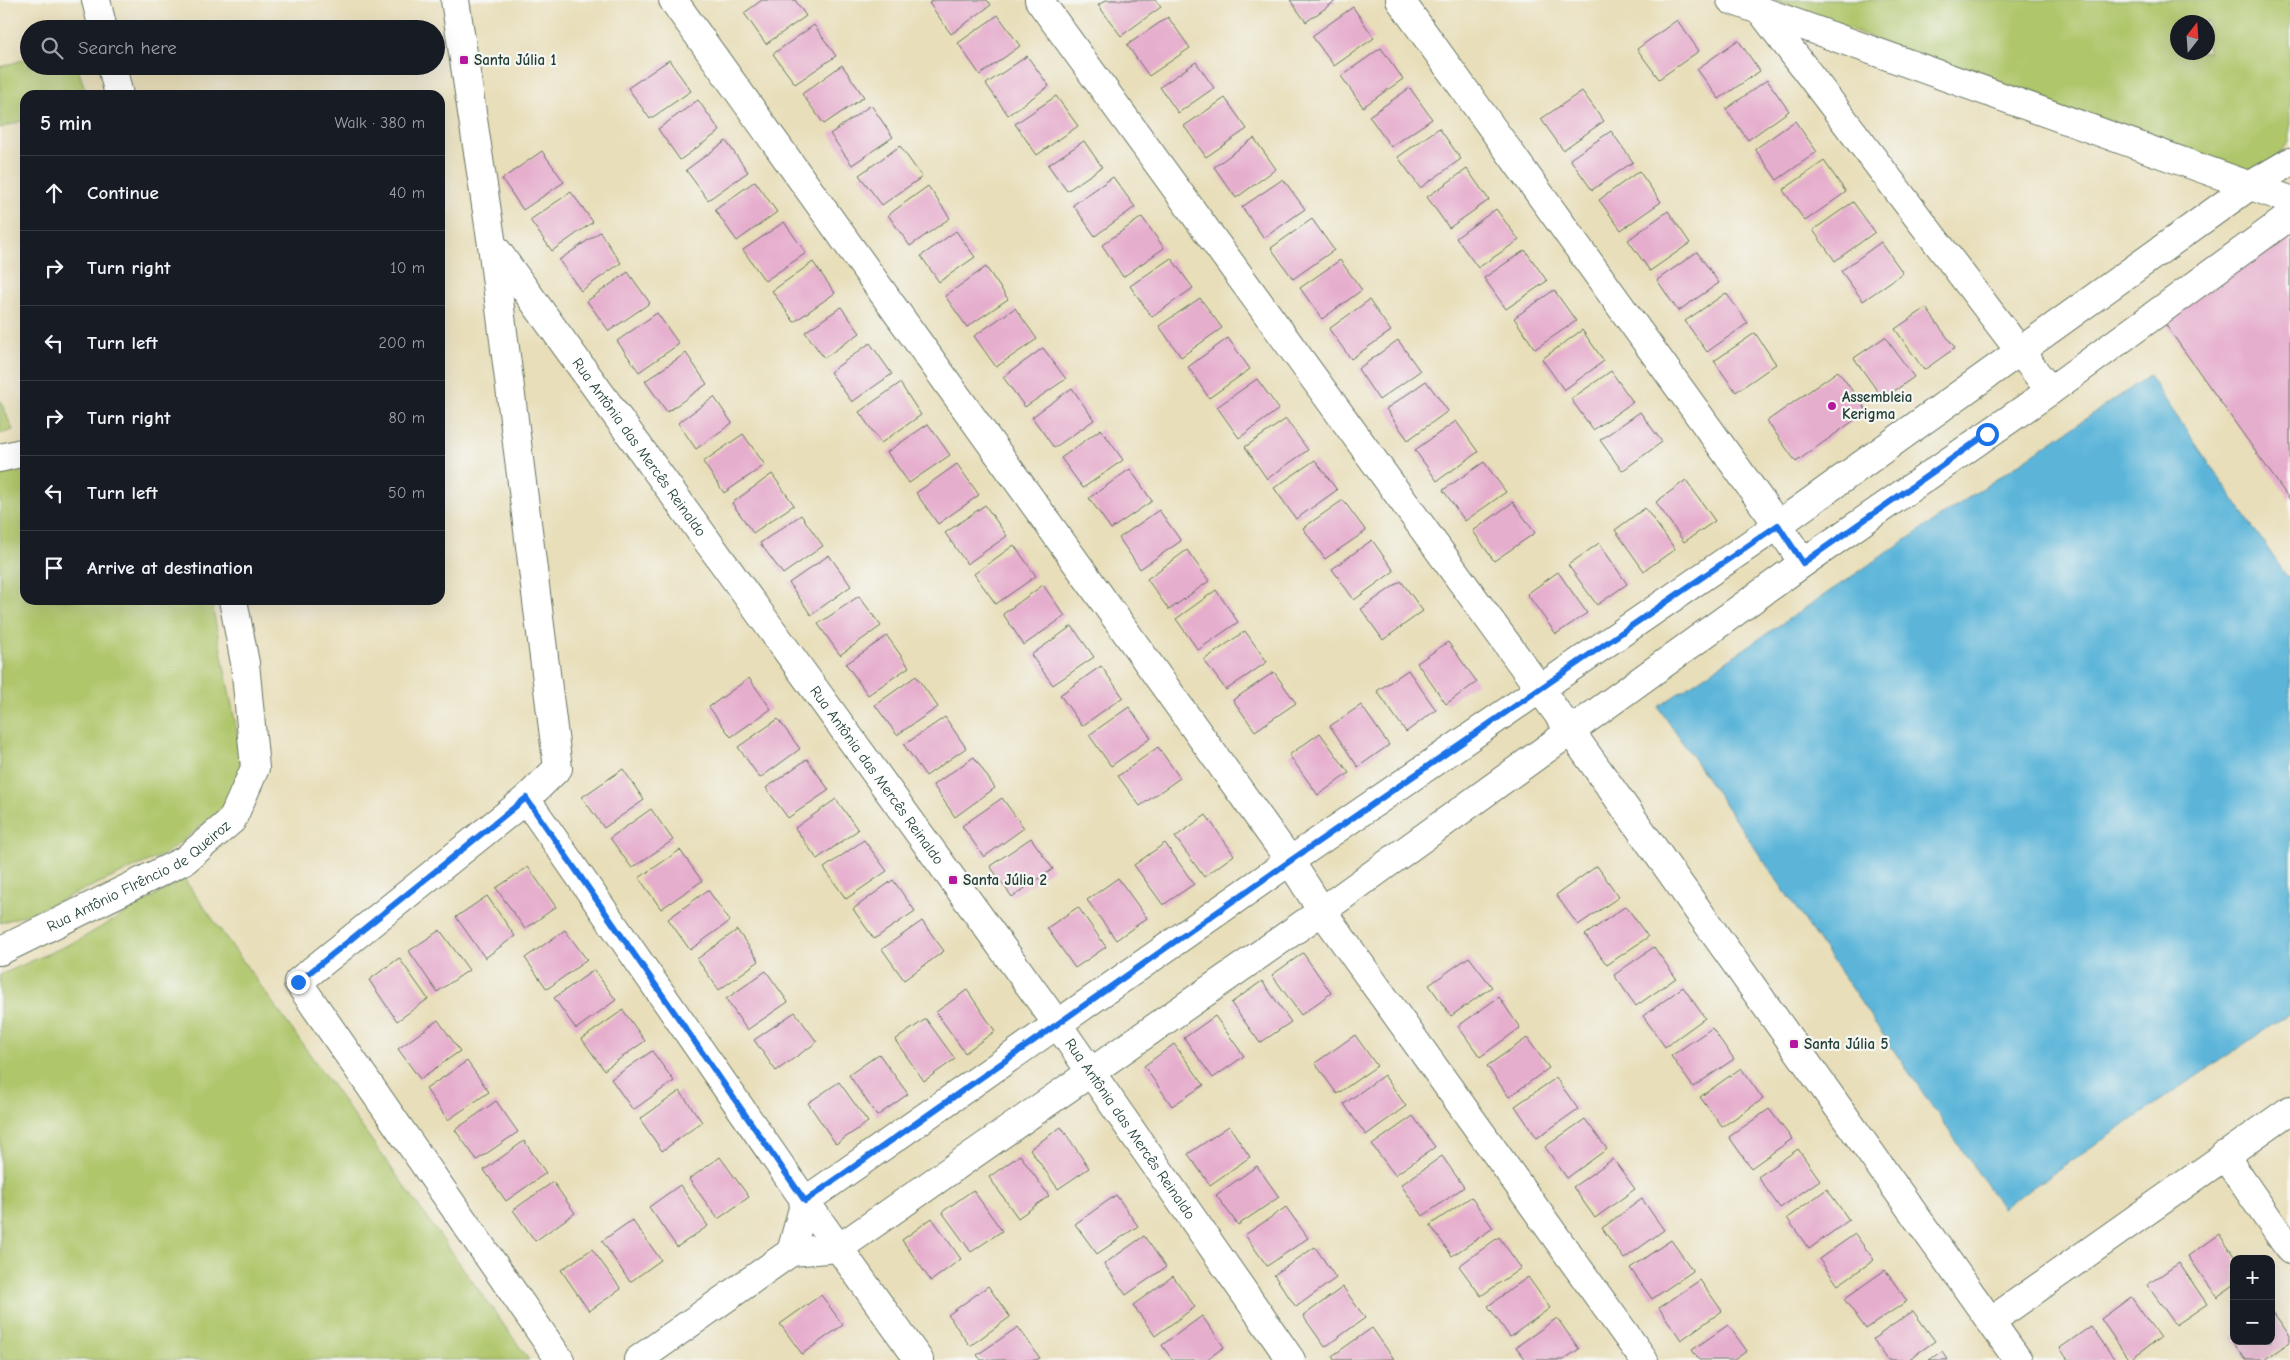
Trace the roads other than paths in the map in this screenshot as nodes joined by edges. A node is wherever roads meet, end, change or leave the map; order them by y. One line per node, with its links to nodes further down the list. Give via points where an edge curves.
1 (96, 0): 8 (street)
2 (455, 0): 15 (street)
3 (673, 0): 26 (street)
4 (1039, 0): 23 (street)
5 (1400, 0): 20 (street)
6 (1731, 0): 7 (street)
7 (1761, 11): 12 (street); 16 (street)
8 (101, 20)
9 (114, 75): 10 (street)
10 (118, 90)
11 (2290, 162): 12 (street)
12 (2250, 185): 13 (street); 16 (street)
13 (2290, 200)
14 (2290, 216): 17 (street)
15 (492, 244): 25 (street, via 558,768); 29 (street, Rua Antônia das Mercês Reinaldo)
16 (2020, 350): 17 (street); 20 (street)
17 (2050, 391): 21 (street)
18 (20, 453): 19 (street)
19 (0, 458)
20 (1778, 525): 21 (street); 23 (street)
21 (1803, 563): 24 (street)
22 (234, 605): 28 (street, Rua Antônio Flrêncio de Queiroz, via 245,663 255,768 232,820 185,860)
23 (1539, 690): 24 (street); 26 (street)
24 (1571, 732): 27 (street); 37 (street)
25 (526, 798): 33 (street); 38 (street, via 298,982)
26 (1290, 861): 27 (street); 29 (street)
27 (1322, 910): 30 (street); 42 (street)
28 (0, 951)
29 (1058, 1025): 30 (street, Rua Antônia das Mercês Reinaldo); 33 (street)
30 (1091, 1072): 34 (street); 41 (street, Rua Antônia das Mercês Reinaldo)
31 (2290, 1110): 32 (street)
32 (2224, 1155): 35 (street); 37 (street)
33 (805, 1201): 34 (street); 36 (street)
34 (840, 1248): 36 (street); 40 (street)
35 (2290, 1250)
36 (791, 1252): 39 (street)
37 (1992, 1321): 43 (street)
38 (560, 1360)
39 (638, 1360)
40 (919, 1360)
41 (1291, 1360)
42 (1644, 1360)
43 (2018, 1360)

